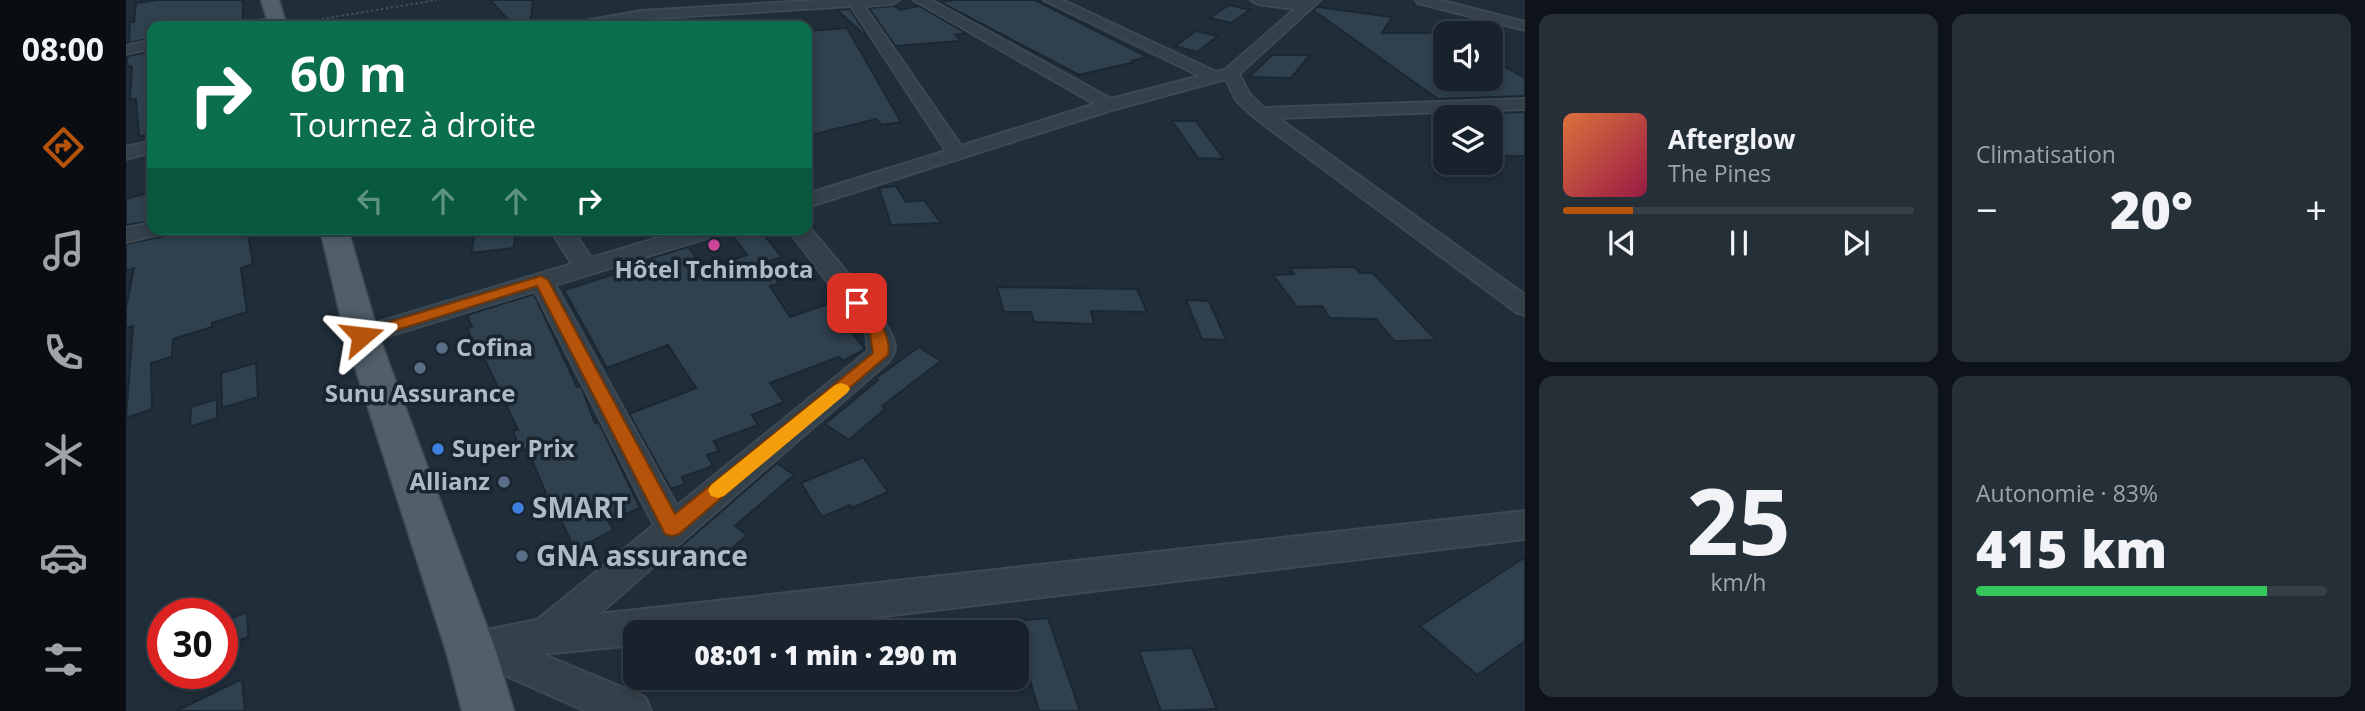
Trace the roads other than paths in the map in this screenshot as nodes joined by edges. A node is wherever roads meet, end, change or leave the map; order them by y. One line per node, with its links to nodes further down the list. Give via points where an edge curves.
1 (270, 0): 10 (main road)
2 (892, 0): 7 (street)
3 (921, 0): 18 (street)
4 (1051, 0): 16 (street)
5 (1258, 0): 8 (street)
6 (1423, 0): 13 (street)
7 (855, 3): 9 (street); 22 (street)
8 (1309, 3): 16 (street)
9 (738, 9): 11 (street); 12 (street)
10 (277, 21)
11 (609, 21)
12 (742, 21)
13 (1525, 26)
14 (147, 45): 15 (street)
15 (126, 50)
16 (1223, 75): 18 (street); 19 (street)
17 (1525, 104): 19 (street)
18 (1109, 105): 22 (street)
19 (1260, 113): 32 (street)
20 (147, 147): 21 (street)
21 (126, 153)
22 (957, 153): 23 (street)
23 (812, 199)
24 (147, 230): 25 (street)
25 (126, 235)
26 (336, 235): 33 (main road)
27 (565, 235): 30 (street)
28 (693, 235): 30 (street)
29 (804, 235): 35 (street, via 878,332 880,355)
30 (586, 268): 31 (street)
31 (541, 280): 33 (street); 35 (street)
32 (1525, 307)
33 (362, 336): 37 (main road)
34 (1525, 525): 36 (street)
35 (672, 528): 36 (street)
36 (547, 636): 37 (street)
37 (479, 650): 38 (main road); 39 (street)
38 (488, 711)
39 (631, 711)

